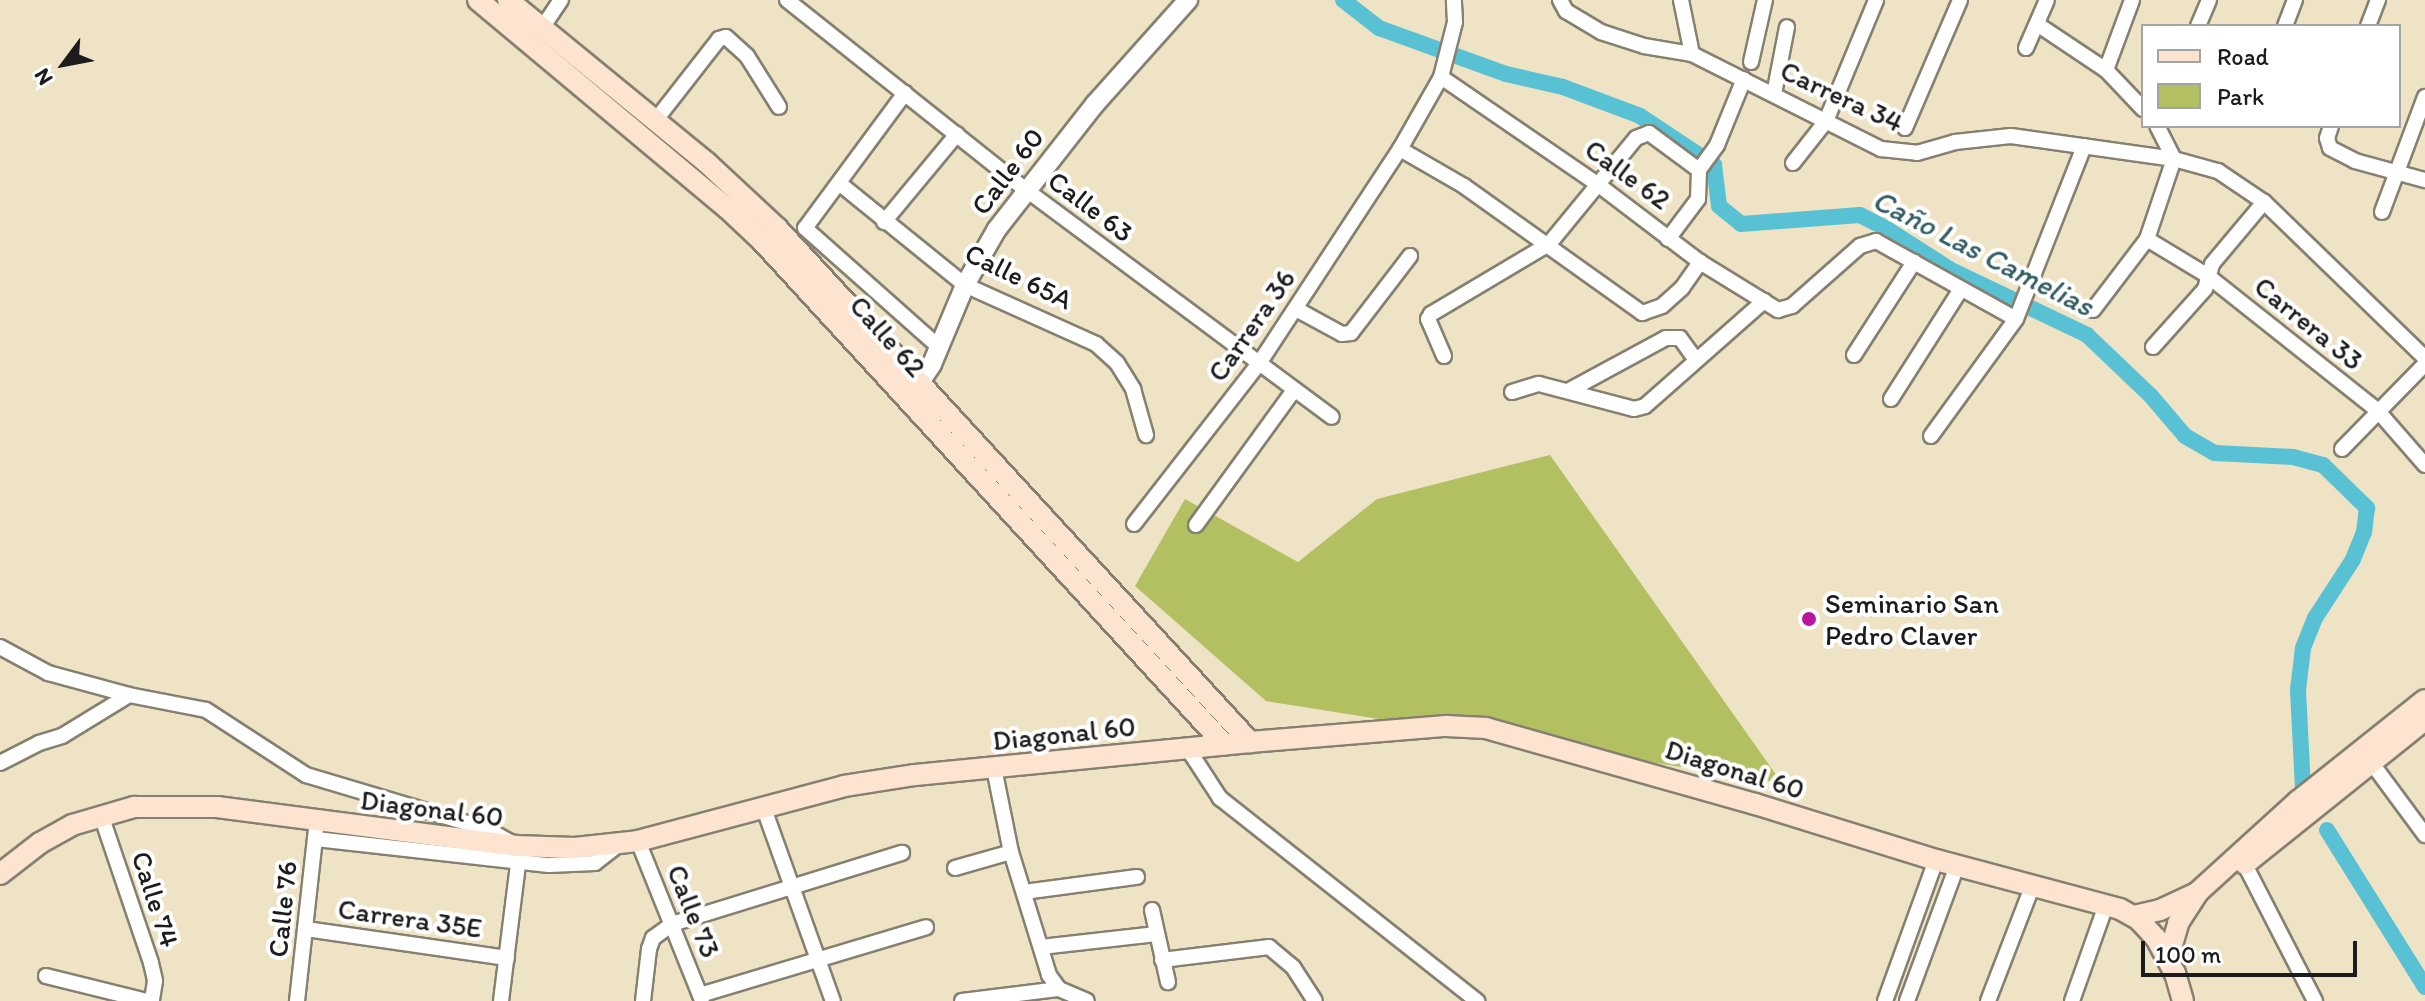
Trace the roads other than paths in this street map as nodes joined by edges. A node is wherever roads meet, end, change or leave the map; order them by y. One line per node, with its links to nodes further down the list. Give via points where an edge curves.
1 (478, 0): 77 (main road, Calle 62, via 727,208)
2 (508, 0): 22 (main road, Calle 62)
3 (561, 0): 22 (street)
4 (787, 0): 29 (street, Calle 63)
5 (1188, 0): 49 (street, Calle 60)
6 (1454, 0): 27 (street, Carrera 36, via 1455,22)
7 (1681, 0): 24 (street)
8 (1765, 0): 25 (street)
9 (1876, 0): 35 (street)
10 (1960, 0): 36 (street)
11 (2047, 0): 17 (street)
12 (2132, 0): 26 (street)
13 (2209, 0): 18 (street)
14 (2295, 0): 19 (street)
15 (2378, 0): 20 (street)
16 (1561, 3): 24 (street, Carrera 34, via 1601,32)
17 (2037, 24): 23 (street); 26 (street)
18 (2199, 24)
19 (2286, 24)
20 (2369, 24)
21 (1787, 27): 30 (street)
22 (542, 28): 34 (main road, Calle 62)
23 (2026, 48)
24 (1692, 54): 28 (street, Carrera 34)
25 (1751, 62)
26 (2106, 70): 33 (street)
27 (1441, 77): 41 (street, Carrera 36); 48 (street, Calle 62)
28 (1744, 79): 30 (street, Carrera 34); 44 (street, via 1717,145)
29 (905, 93): 39 (street, Calle 63); 47 (street)
30 (1774, 94): 35 (street, Carrera 34)
31 (2425, 97): 45 (street)
32 (779, 107): 34 (street, via 747,56 730,38 719,39)
33 (2141, 107)
34 (655, 121): 73 (main road, Calle 62, via 777,228)
35 (1826, 121): 40 (street, Carrera 34, via 1898,153 2011,136); 43 (street)
36 (1905, 128)
37 (2159, 128): 42 (street)
38 (2330, 128): 45 (street, via 2330,148)
39 (957, 134): 49 (street, Calle 63); 52 (street)
40 (2084, 146): 42 (street, Carrera 34); 65 (street)
41 (1400, 149): 55 (street); 63 (street, Carrera 36)
42 (2174, 159): 50 (street, Carrera 34, via 2218,171); 54 (street)
43 (1793, 163)
44 (1702, 167): 48 (street, via 1649,133 1636,138); 53 (street, via 1698,199)
45 (2398, 172): 46 (street); 51 (street)
46 (2425, 180)
47 (839, 183): 52 (street, Calle 65A); 66 (street, via 805,228)
48 (1596, 183): 53 (street, Calle 62); 55 (street)
49 (1025, 189): 60 (street, Calle 60); 72 (street, Calle 63)
50 (2264, 202): 59 (street, via 2212,264); 71 (street, Carrera 34)
51 (2382, 212)
52 (884, 222): 60 (street, Calle 65A)
53 (1668, 239): 57 (street, Calle 62)
54 (2147, 239): 59 (street, Carrera 33); 64 (street)
55 (1549, 244): 57 (street, via 1642,313 1662,306); 69 (street, via 1435,311 1428,319)
56 (1410, 256): 63 (street, via 1351,333 1342,334)
57 (1700, 262): 62 (street, Calle 62)
58 (1914, 262): 61 (street); 62 (street, Calle 62, via 1876,241 1860,246 1784,310); 68 (street)
59 (2208, 276): 67 (street, via 2205,289); 79 (street, Carrera 33)
60 (965, 285): 66 (street, Calle 60); 81 (street, Calle 65A, via 1096,344 1117,363 1133,389)
61 (1961, 289): 65 (street); 78 (street)
62 (1764, 301): 70 (street)
63 (1296, 309): 72 (street, Carrera 36)
64 (2093, 310)
65 (2018, 315): 82 (street)
66 (938, 346): 73 (street, Calle 60)
67 (2153, 347)
68 (1854, 355)
69 (1444, 356)
70 (1695, 359): 75 (street, via 1645,406 1634,409); 75 (street, via 1680,338 1666,338)
71 (2425, 361): 79 (street)
72 (1258, 365): 74 (street, Calle 63); 85 (street, Carrera 36)
73 (922, 382): 77 (street, Calle 60); 91 (main road, Calle 62)
74 (1294, 390): 80 (street, Calle 63); 86 (street)
75 (1568, 391): 76 (street, via 1539,384)
76 (1512, 392)
77 (907, 399): 92 (main road, Calle 62)
78 (1891, 399)
79 (2377, 410): 83 (street); 84 (street, Carrera 33)
80 (1332, 417)
81 (1146, 435)
82 (1931, 436)
83 (2342, 449)
84 (2425, 465)
85 (1134, 524)
86 (1196, 525)
87 (0, 647): 88 (street, via 48,673)
88 (129, 695): 95 (street, via 62,736); 104 (street, via 206,710 306,775 487,829)
89 (2425, 700): 105 (main road, via 2360,749)
90 (2425, 720): 94 (main road)
91 (1250, 742): 92 (main road, Diagonal 60); 106 (main road, Diagonal 60, via 1446,726 1486,728)
92 (1224, 744): 93 (main road, Diagonal 60)
93 (1188, 749): 96 (main road, Diagonal 60); 140 (street, via 1220,798)
94 (2371, 762): 99 (street); 105 (main road)
95 (0, 763)
96 (994, 768): 97 (main road, Diagonal 60, via 877,780); 102 (street)
97 (763, 806): 101 (main road, Diagonal 60); 111 (street)
98 (101, 815): 100 (main road, Diagonal 60, via 134,807 187,805); 109 (main road, Diagonal 60, via 40,843); 132 (street, Calle 74, via 151,963 155,981)
99 (2423, 826)
100 (316, 831): 104 (main road, Diagonal 60); 120 (street, Calle 76)
101 (628, 842): 104 (main road, Diagonal 60); 118 (street, Calle 73)
102 (1011, 852): 108 (street); 113 (street)
103 (902, 853): 111 (street)
104 (517, 855): 123 (street)
105 (2242, 859): 114 (main road); 128 (main road, via 2191,918); 146 (street)
106 (1936, 860): 107 (main road, Diagonal 60); 141 (street)
107 (1957, 866): 112 (main road, Diagonal 60); 142 (street)
108 (955, 868)
109 (0, 874)
110 (1137, 877): 113 (street)
111 (791, 885): 118 (street); 124 (street)
112 (2032, 887): 115 (main road, Diagonal 60); 143 (street)
113 (1024, 892): 122 (street)
114 (2198, 892): 117 (main road); 125 (main road, via 2178,923)
115 (2106, 905): 117 (main road, Diagonal 60); 144 (street)
116 (1152, 910): 121 (street)
117 (2134, 916): 125 (main road)
118 (672, 924): 131 (street, Calle 73); 135 (street, via 653,938)
119 (926, 927): 124 (street)
120 (306, 929): 123 (street, Carrera 35E); 133 (street, Calle 76)
121 (1156, 934): 122 (street); 126 (street)
122 (1041, 947): 130 (street)
123 (507, 958): 134 (street)
124 (817, 958): 131 (street); 136 (street)
125 (2168, 959): 128 (main road)
126 (1162, 960): 129 (street); 139 (street, via 1269,947 1293,967)
127 (46, 976): 132 (street)
128 (2177, 979): 145 (main road)
129 (1168, 982)
130 (1059, 989): 137 (street); 138 (street)
131 (701, 998)
132 (149, 1001)
133 (297, 1001)
134 (501, 1001)
135 (643, 1001)
136 (833, 1001)
137 (962, 1001)
138 (1087, 1001)
139 (1315, 1001)
140 (1477, 1001)
141 (1885, 1001)
142 (1907, 1001)
143 (1988, 1001)
144 (2072, 1001)
145 (2183, 1001)
146 (2315, 1001)

